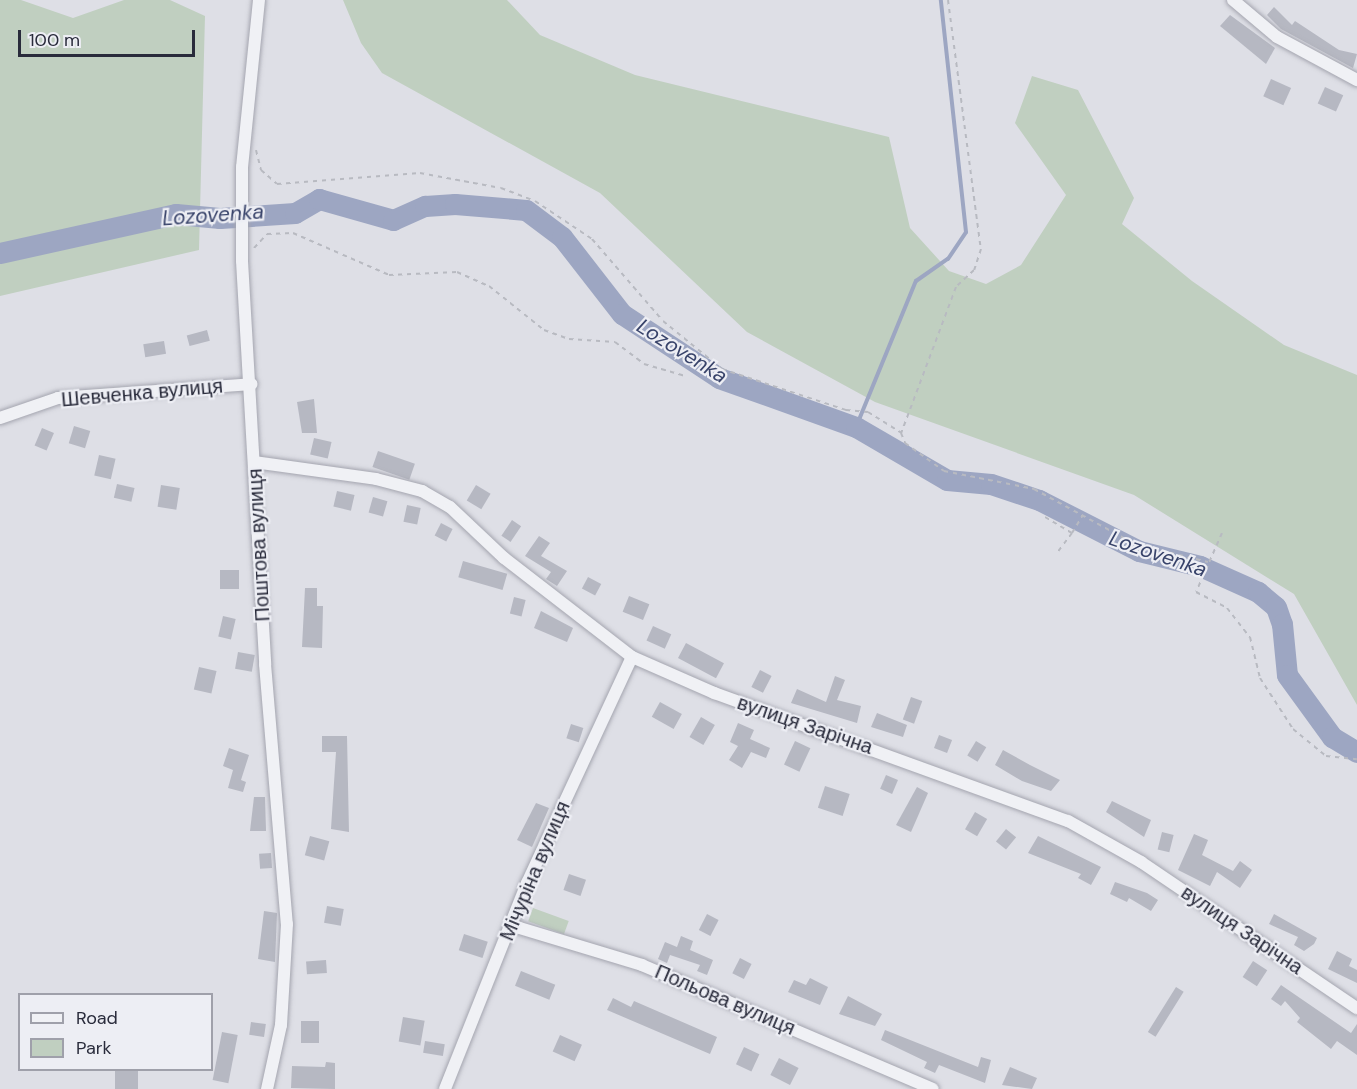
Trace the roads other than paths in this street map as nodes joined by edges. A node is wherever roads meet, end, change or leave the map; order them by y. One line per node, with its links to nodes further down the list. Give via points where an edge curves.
1 (259, 0): 4 (street, Поштова вулиця, via 242,167 242,261)
2 (1233, 0): 3 (street, via 1277,37)
3 (1357, 80)
4 (251, 384): 5 (street, Шевченка вулиця, via 58,398); 6 (street, Поштова вулиця)
5 (0, 418)
6 (254, 462): 7 (street, вулиця Зарічна, via 376,479 422,491 450,507 504,558); 10 (street, Поштова вулиця, via 287,924 281,1025)
7 (632, 657): 8 (street, Мічуріна вулиця, via 546,840); 9 (street, вулиця Зарічна, via 714,693 1068,821 1141,861)
8 (513, 926): 11 (street, Мічуріна вулиця); 12 (street, Польова вулиця, via 642,965)
9 (1357, 1008)
10 (267, 1089)
11 (445, 1089)
12 (933, 1089)

